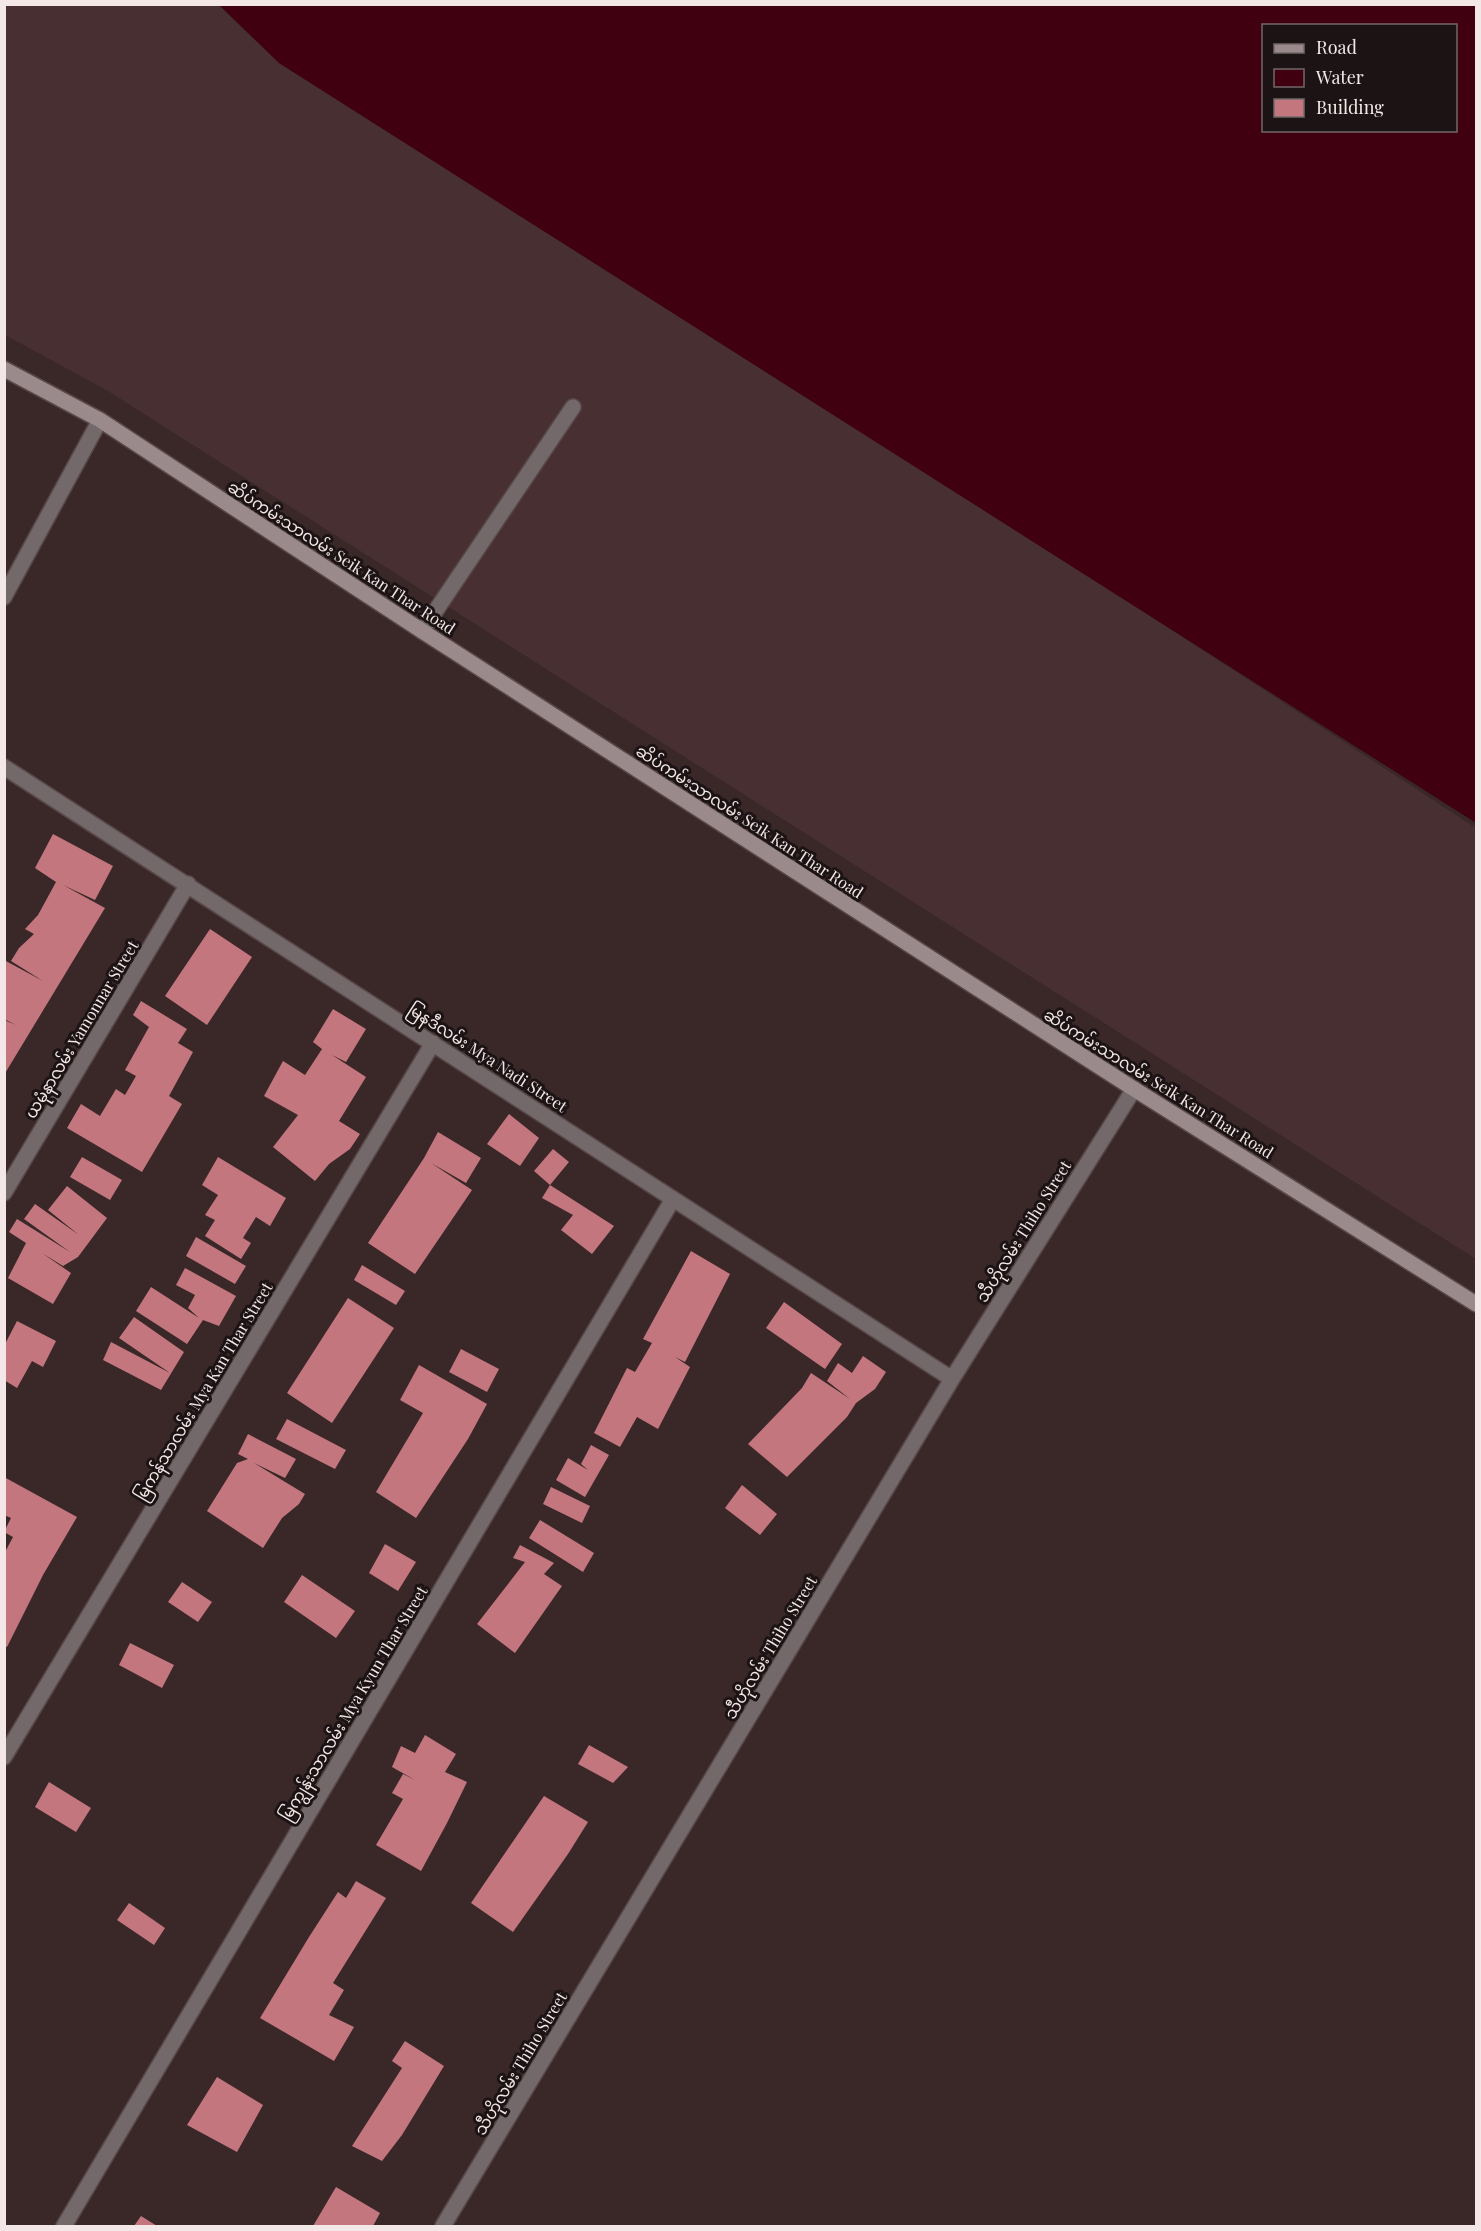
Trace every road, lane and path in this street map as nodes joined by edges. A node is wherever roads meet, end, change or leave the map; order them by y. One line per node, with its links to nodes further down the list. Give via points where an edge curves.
1 (4, 369): 3 (street, ဆိပ်ကမ်းသာလမ်း Seik Kan Thar Road)
2 (573, 406): 5 (street)
3 (100, 420): 4 (street); 5 (street, ဆိပ်ကမ်းသာလမ်း Seik Kan Thar Road)
4 (4, 597)
5 (422, 631): 9 (street, ဆိပ်ကမ်းသာလမ်း Seik Kan Thar Road)
6 (4, 767): 7 (street, မြနဒီလမ်း Mya Nadi Street)
7 (188, 884): 8 (street, မြနဒီလမ်း Mya Nadi Street); 10 (street, ယမုံနာလမ်း Yamonnar Street)
8 (433, 1043): 11 (street, မြနဒီလမ်း Mya Nadi Street); 14 (street, မြကန်သာလမ်း Mya Kan Thar Street)
9 (1134, 1089): 12 (street, ဆိပ်ကမ်းသာလမ်း Seik Kan Thar Road); 13 (street, သီဟိုလမ်း Thiho Street)
10 (4, 1193)
11 (673, 1199): 13 (street, မြနဒီလမ်း Mya Nadi Street); 15 (street, မြကျွန်းသာလမ်း Mya Kyun Thar Street)
12 (1476, 1304)
13 (952, 1379): 16 (street, သီဟိုလမ်း Thiho Street)
14 (4, 1757)
15 (64, 2226)
16 (443, 2226)

